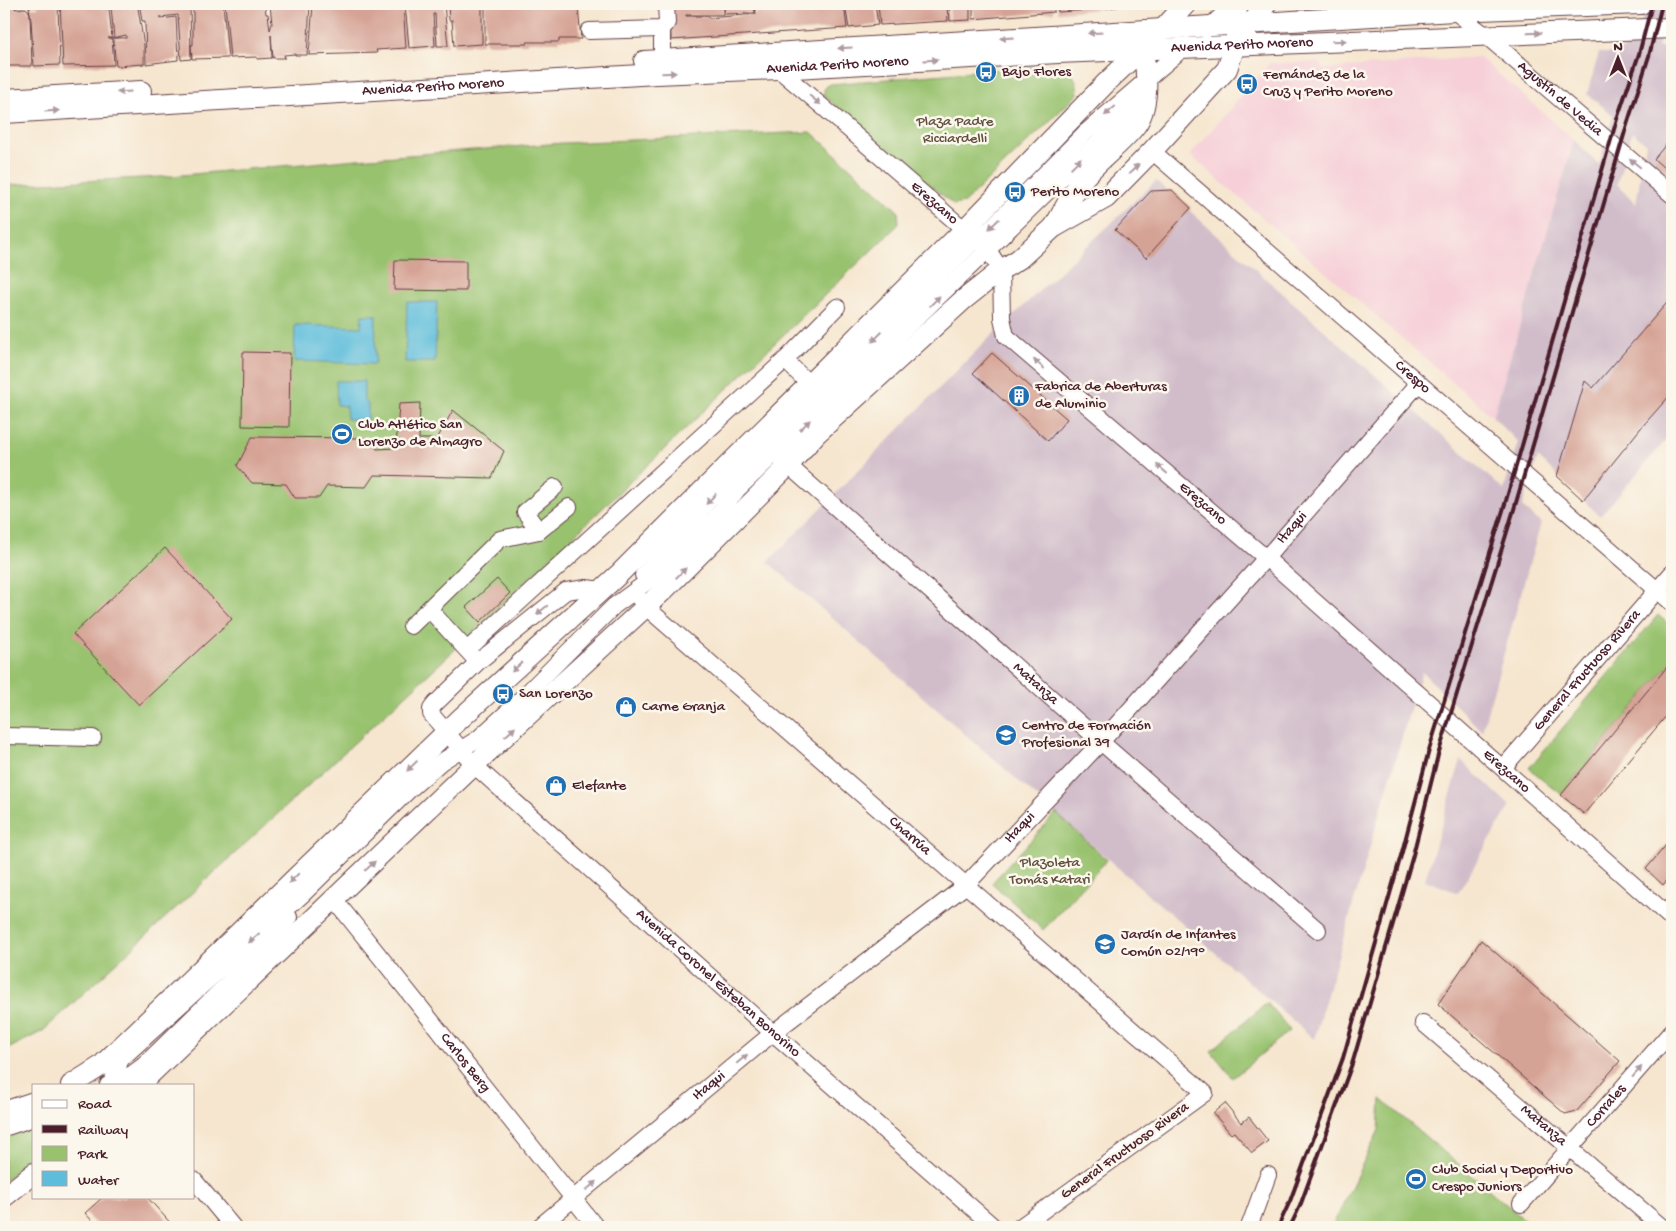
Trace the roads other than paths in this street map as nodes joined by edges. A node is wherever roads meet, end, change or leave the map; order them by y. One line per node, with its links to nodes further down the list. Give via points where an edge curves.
1 (666, 4): 10 (street, via 667,23)
2 (1186, 4): 11 (main road)
3 (1235, 4): 7 (main road); 8 (street)
4 (1266, 4): 7 (main road)
5 (1641, 4): 6 (main road, Avenida Perito Moreno)
6 (1450, 8): 7 (main road, Avenida Perito Moreno); 13 (street, Agustín de Vedia)
7 (1244, 24): 8 (main road, Avenida Perito Moreno); 16 (main road)
8 (1209, 27): 11 (main road, Avenida Perito Moreno); 15 (street)
9 (1672, 28): 13 (main road, Avenida Perito Moreno, one-way to 9)
10 (662, 29): 12 (street); 17 (street)
11 (1162, 30): 14 (main road)
12 (589, 31)
13 (1485, 35): 16 (main road, Avenida Perito Moreno, one-way to 13); 23 (street, Agustín de Vedia, one-way to 13)
14 (1138, 40): 15 (main road, Avenida Perito Moreno); 17 (main road, Avenida Perito Moreno, one-way to 17, via 1056,35); 18 (main road, Avenida Perito Moreno, one-way to 14); 19 (main road); 25 (main road)
15 (1186, 46): 16 (main road, Avenida Perito Moreno); 19 (street)
16 (1236, 46): 22 (main road, via 1227,69)
17 (662, 60): 20 (main road, Avenida Perito Moreno, one-way to 20)
18 (778, 69): 21 (main road, Avenida Perito Moreno, one-way to 18); 25 (street, Erezcano, one-way to 25)
19 (1147, 79): 24 (main road, via 1144,107 1136,124 1082,180); 25 (street, via 1086,132 990,229)
20 (4, 99)
21 (4, 114)
22 (1152, 151): 24 (main road, one-way to 22, via 1106,198); 29 (street, Crespo)
23 (1672, 195)
24 (1053, 228): 26 (main road, via 1019,259)
25 (976, 239): 26 (street, Erezcano); 30 (main road); 31 (street)
26 (1001, 270): 31 (main road, via 962,301 817,433); 35 (street, Erezcano, one-way to 26, via 1006,336 1002,318)
27 (837, 307): 28 (street)
28 (785, 360): 30 (street); 36 (street)
29 (1419, 383): 35 (street, Itaqui); 40 (street, Crespo)
30 (809, 384): 31 (main road)
31 (772, 450): 38 (main road); 42 (main road, one-way to 31); 42 (street, via 765,476 722,510 702,534 651,579); 42 (street, one-way to 42, via 709,500 686,530 644,572); 50 (street, Matanza)
32 (556, 487): 34 (street, via 525,512)
33 (569, 508): 34 (street)
34 (539, 532): 44 (street, via 500,539)
35 (1266, 558): 50 (street, Itaqui); 53 (street, Erezcano)
36 (551, 573): 41 (street); 46 (street)
37 (1672, 574): 40 (street, General Fructuoso Rivera)
38 (618, 575): 39 (main road); 42 (street, Charrúa)
39 (602, 590): 41 (street); 47 (main road, one-way to 47)
40 (1658, 590): 43 (street, Crespo); 53 (street, General Fructuoso Rivera)
41 (566, 591): 46 (street, one-way to 46)
42 (640, 600): 51 (street, via 614,606 513,707 479,738); 52 (main road, one-way to 42); 54 (street, Charrúa)
43 (1672, 603)
44 (429, 609): 45 (street); 46 (street)
45 (411, 626)
46 (473, 656): 47 (street, Avenida Coronel Esteban Bonorino, via 431,708 431,714)
47 (447, 732): 51 (street, Avenida Coronel Esteban Bonorino); 63 (main road, one-way to 63)
48 (4, 736): 49 (street)
49 (93, 738)
50 (1101, 742): 54 (street, Itaqui); 58 (street, Matanza)
51 (460, 749): 52 (street, Avenida Coronel Esteban Bonorino); 55 (street, via 408,791)
52 (475, 766): 56 (main road, one-way to 52); 61 (street, Avenida Coronel Esteban Bonorino)
53 (1503, 768): 57 (street, Erezcano)
54 (965, 886): 61 (street, Itaqui); 65 (street, Charrúa)
55 (303, 894): 62 (street, via 294,911 264,948); 63 (street, one-way to 63, via 121,1059)
56 (334, 899): 62 (main road); 75 (street, Carlos Berg)
57 (1672, 919)
58 (1318, 930)
59 (1423, 1023): 70 (street, Matanza)
60 (1672, 1031): 70 (street, Corrales, one-way to 60)
61 (773, 1033): 75 (street, Itaqui, one-way to 61); 80 (street, Avenida Coronel Esteban Bonorino)
62 (141, 1076): 63 (street, via 132,1074)
63 (109, 1079): 64 (main road)
64 (77, 1084)
65 (1205, 1093): 81 (street, General Fructuoso Rivera)
66 (32, 1103): 67 (main road)
67 (4, 1112)
68 (32, 1119): 69 (street)
69 (4, 1128)
70 (1571, 1148): 76 (street, Corrales); 83 (street, Matanza)
71 (32, 1175): 74 (main road)
72 (1268, 1175): 82 (street)
73 (195, 1181): 77 (street)
74 (4, 1197)
75 (574, 1200): 78 (street, Itaqui); 79 (street, Carlos Berg)
76 (1521, 1204)
77 (233, 1227)
78 (539, 1227)
79 (596, 1227)
80 (994, 1227)
81 (1020, 1227)
82 (1249, 1227)
83 (1662, 1227)

